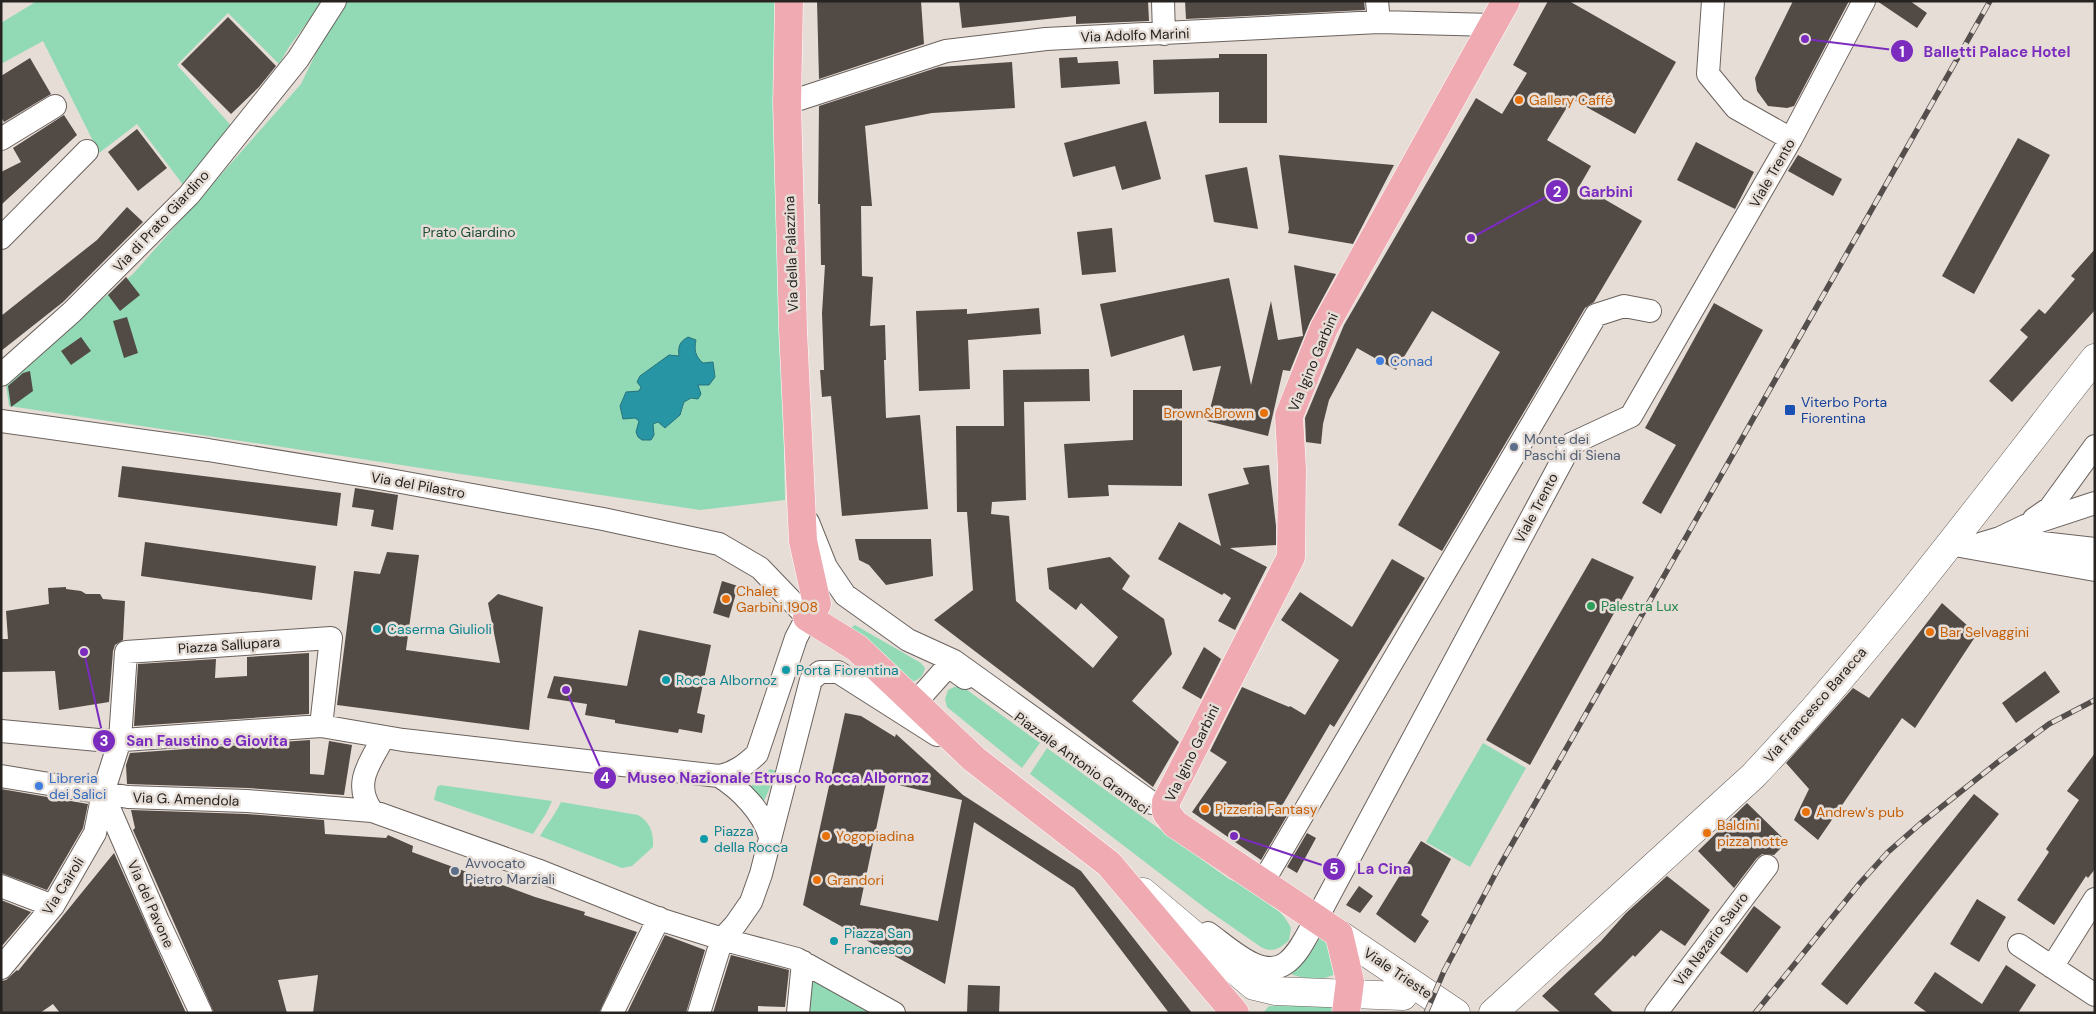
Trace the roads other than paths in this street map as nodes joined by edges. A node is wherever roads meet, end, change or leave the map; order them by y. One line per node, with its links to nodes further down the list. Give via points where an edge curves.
1 (335, 1): 18 (street, Via di Prato Giardino, via 298,59 189,195 72,312)
2 (789, 1): 10 (main road, Via della Palazzina)
3 (1163, 1): 9 (street)
4 (1506, 1): 8 (main road, Via Igino Garbini)
5 (1713, 1): 13 (street, via 1708,74 1736,108)
6 (1864, 1): 13 (street, Viale Trento)
7 (1378, 12): 8 (street, Via Adolfo Marini); 9 (street, Via Adolfo Marini)
8 (1492, 26): 40 (main road, Via Igino Garbini, via 1324,328 1289,416 1291,557)
9 (1164, 34): 10 (street, Via Adolfo Marini, via 1046,39 946,51)
10 (787, 103): 22 (main road, Via della Palazzina)
11 (55, 106): 12 (street)
12 (1, 139)
13 (1791, 139): 50 (street, Viale Trento, via 1631,416 1571,444)
14 (87, 151): 15 (street)
15 (1, 238)
16 (1650, 310): 44 (street, via 1624,306 1596,315)
17 (2095, 358): 25 (main road, Via Francesco Baracca)
18 (1, 375)
19 (1, 421): 28 (street, Via del Pilastro, via 379,478 719,544 760,568)
20 (2095, 446): 23 (street, via 2050,508)
21 (2095, 503): 23 (street)
22 (802, 508): 28 (main road, Via della Palazzina, via 803,541 817,604); 29 (street, Via della Palazzina, via 826,567 845,594 908,640)
23 (2026, 526): 24 (street)
24 (2000, 538): 25 (street); 26 (street)
25 (1958, 546): 27 (street); 69 (main road, Via Francesco Baracca, via 1753,776)
26 (2095, 549)
27 (2095, 570)
28 (807, 618): 30 (main road, via 856,648); 37 (street, via 796,638 757,754 743,767)
29 (954, 662): 40 (street, Piazzale Antonio Gramsci)
30 (916, 702): 35 (main road); 40 (street, Piazzale Antonio Gramsci, via 948,666 1145,811)
31 (320, 726): 33 (street); 34 (street); 34 (street, Piazza Sallupara, via 331,638 126,652)
32 (1, 730): 34 (street, via 109,742)
33 (384, 737): 37 (street); 39 (street, via 363,781 364,801)
34 (120, 740): 38 (street, Via Cairoli)
35 (974, 759): 41 (street, via 838,672 820,672 811,680); 42 (main road)
36 (1, 776): 38 (street, Via G. Amendola)
37 (718, 776): 41 (street, via 760,814)
38 (103, 794): 39 (street, Via G. Amendola); 48 (street, Via Cairoli, via 95,833); 61 (street, Via del Pavone)
39 (372, 811): 49 (street)
40 (1170, 813): 44 (main road, Piazzale Antonio Gramsci)
41 (770, 837): 52 (street, via 751,902)
42 (1109, 864): 54 (street, via 1257,967 1272,969 1286,963); 60 (main road, via 1254,986); 66 (main road)
43 (1767, 866): 70 (street, Via Nazario Sauro)
44 (1263, 882): 46 (main road, Piazzale Antonio Gramsci)
45 (1, 886): 48 (street)
46 (1286, 898): 50 (main road, Piazzale Antonio Gramsci); 54 (street, Piazzale Antonio Gramsci, via 1301,929)
47 (2095, 899): 56 (street)
48 (53, 906): 57 (street, Via Cairoli)
49 (659, 918): 52 (street); 62 (street)
50 (1317, 918): 51 (main road, Piazzale Antonio Gramsci); 54 (street)
51 (1340, 934): 58 (main road, Viale Trieste); 60 (main road, via 1350,981)
52 (722, 939): 55 (street); 63 (street)
53 (2019, 945): 56 (street)
54 (1299, 948)
55 (803, 962): 64 (street); 65 (street)
56 (2052, 967): 59 (street)
57 (1, 968)
58 (1416, 995): 60 (main road); 67 (main road); 68 (main road, Viale Trieste)
59 (2095, 995)
60 (1348, 1003)
61 (202, 1013)
62 (612, 1013)
63 (699, 1013)
64 (798, 1013)
65 (894, 1013)
66 (1235, 1013)
67 (1374, 1013)
68 (1456, 1013)
69 (1493, 1013)
70 (1656, 1013)

